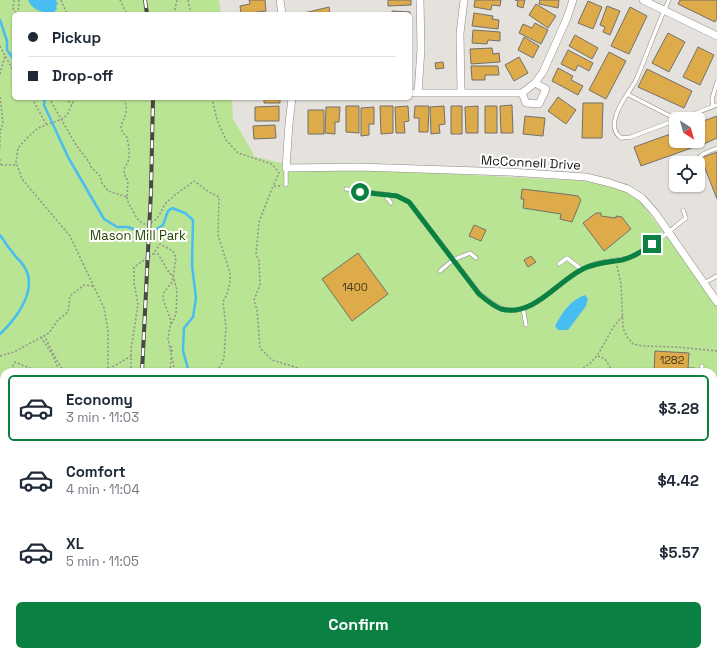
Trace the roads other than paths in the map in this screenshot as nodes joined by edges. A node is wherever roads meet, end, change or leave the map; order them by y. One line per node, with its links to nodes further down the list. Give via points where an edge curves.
1 (280, 0): 8 (street)
2 (420, 0): 13 (street, via 421,49)
3 (464, 0): 14 (street, via 460,33)
4 (573, 0): 11 (street, via 544,72)
5 (643, 0): 7 (street)
6 (669, 0): 7 (lane)
7 (664, 11): 9 (street); 16 (lane, via 636,80)
8 (282, 12)
9 (717, 36)
10 (717, 82): 18 (lane, via 712,99)
11 (535, 83): 15 (street); 15 (street, via 546,89 539,104 526,103)
12 (412, 93): 13 (street)
13 (418, 93): 14 (street)
14 (461, 93): 15 (street)
15 (522, 93)
16 (627, 94): 20 (lane); 21 (lane, via 615,117 616,134 621,138 636,136)
17 (292, 100): 24 (street)
18 (715, 106): 19 (lane)
19 (699, 112)
20 (669, 116)
21 (669, 123)
22 (717, 148): 23 (lane)
23 (699, 156)
24 (286, 168): 25 (lane); 30 (street, McConnell Drive, via 359,167 586,177 628,189 642,198)
25 (286, 185)
26 (346, 189): 27 (lane)
27 (384, 195): 28 (lane); 32 (lane, via 397,196 409,202)
28 (391, 203)
29 (683, 210): 30 (lane, via 686,218)
30 (668, 232): 34 (lane, via 630,258 611,260); 37 (street, McConnell Drive)
31 (476, 258): 32 (lane, via 470,253)
32 (453, 260): 35 (lane); 39 (lane, via 479,294 491,303 501,309)
33 (559, 264): 34 (lane, via 567,258)
34 (582, 269): 39 (lane, via 534,304)
35 (440, 271)
36 (717, 276): 37 (lane)
37 (704, 283): 38 (street, McConnell Drive)
38 (717, 302)
39 (523, 308): 40 (lane)
40 (526, 324)

